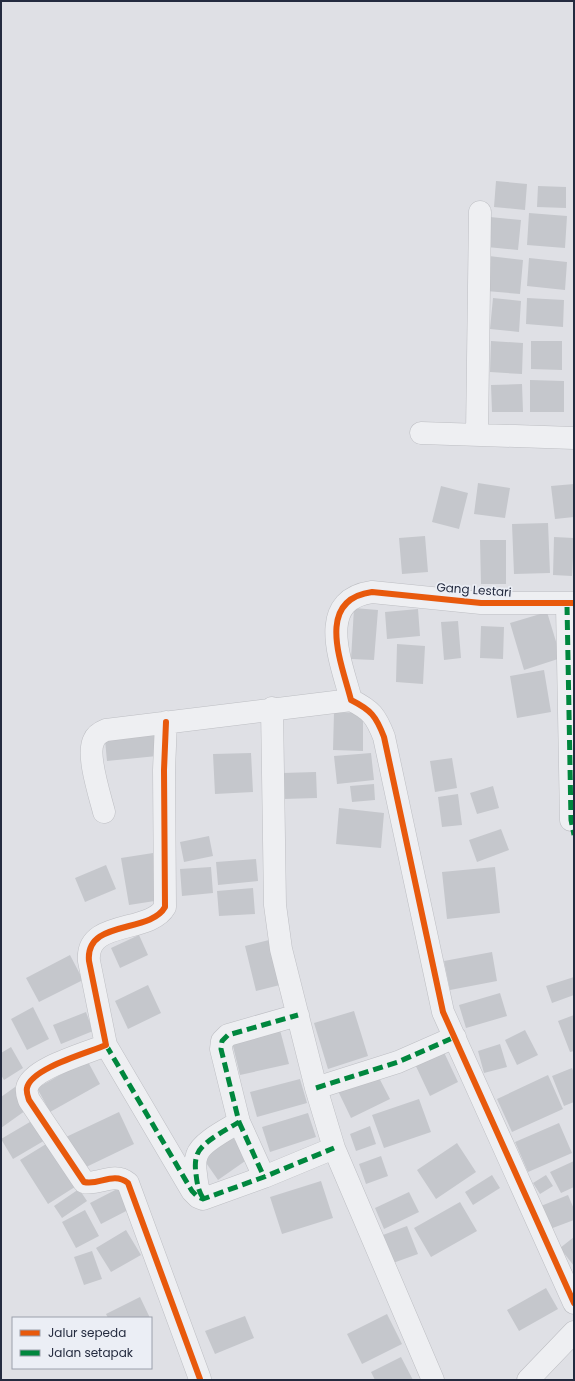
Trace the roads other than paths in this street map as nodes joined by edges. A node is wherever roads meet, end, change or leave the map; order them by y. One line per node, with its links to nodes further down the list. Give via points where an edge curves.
1 (480, 212): 3 (street)
2 (421, 432): 3 (street)
3 (477, 434): 4 (street)
4 (574, 438)
5 (570, 604): 6 (street, Gang Lestari, via 481,603 372,592 360,594 351,598 340,612 336,633 336,649); 10 (street)
6 (351, 700): 7 (street); 12 (street, via 366,707 377,719 384,737 443,1012)
7 (272, 708): 8 (street); 11 (street, via 277,929)
8 (166, 722): 9 (street, via 106,730 94,739 93,760); 13 (street, via 165,907 154,919 116,929 98,938 91,944 88,952)
9 (104, 812)
10 (571, 820)
11 (298, 1015): 14 (street); 15 (street, via 228,1035 222,1041 221,1049)
12 (455, 1037): 14 (street, via 398,1062); 19 (street)
13 (106, 1045): 18 (street, via 192,1191); 21 (street, via 42,1070 30,1081 26,1089 30,1100 84,1182 90,1184 114,1177 122,1178 128,1183)
14 (316, 1088): 16 (street)
15 (239, 1122): 17 (street); 18 (street, via 219,1134 197,1154 196,1180)
16 (334, 1148): 17 (street); 22 (street)
17 (264, 1177): 18 (street)
18 (203, 1199)
19 (574, 1303)
20 (574, 1332): 23 (street)
21 (200, 1379)
22 (433, 1380)
23 (528, 1380)

